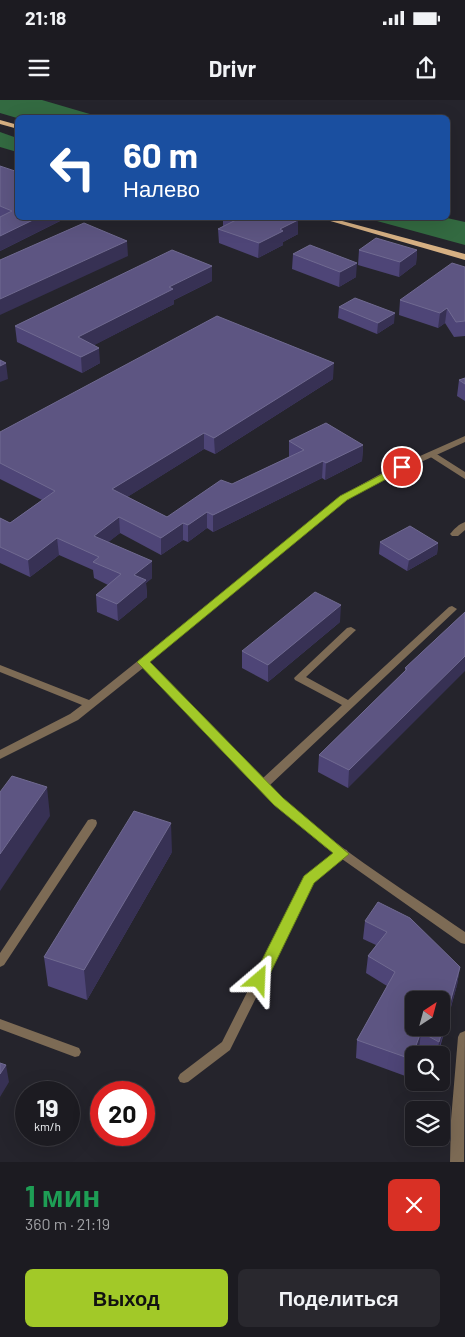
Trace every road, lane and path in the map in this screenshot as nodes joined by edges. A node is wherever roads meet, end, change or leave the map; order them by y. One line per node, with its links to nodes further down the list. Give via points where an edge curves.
1 (0, 122): 2 (main road)
2 (15, 126)
3 (331, 220): 4 (main road)
4 (465, 257)
5 (465, 439): 6 (street)
6 (432, 454): 7 (street); 12 (street, via 380,477 344,498)
7 (465, 476)
8 (465, 525): 9 (street)
9 (455, 534)
10 (452, 610): 15 (street)
11 (351, 630): 15 (street, via 300,678)
12 (143, 662): 14 (street); 17 (street)
13 (0, 668): 14 (street)
14 (89, 704): 16 (street, via 74,716)
15 (350, 705): 17 (street)
16 (0, 755)
17 (263, 785): 19 (street)
18 (92, 823): 21 (lane)
19 (343, 854): 20 (street); 25 (lane, via 309,880 226,1046)
20 (465, 939)
21 (0, 962)
22 (0, 1024): 24 (lane)
23 (465, 1037): 26 (street)
24 (75, 1052)
25 (184, 1078)
26 (457, 1162)

